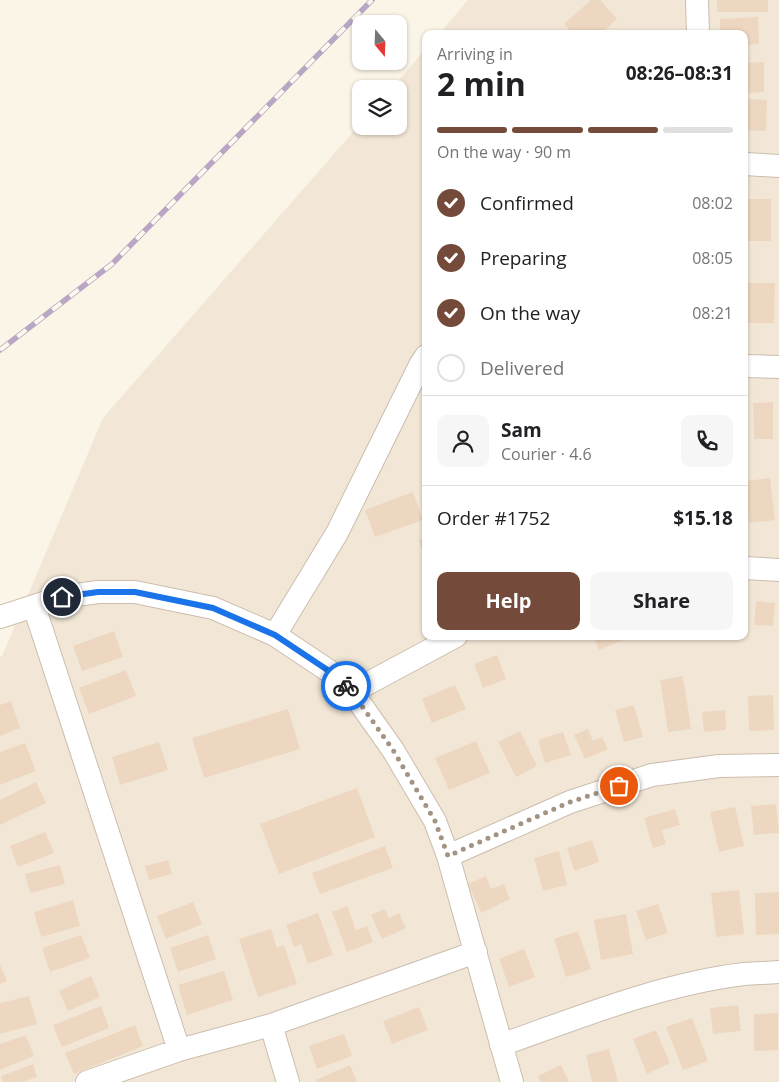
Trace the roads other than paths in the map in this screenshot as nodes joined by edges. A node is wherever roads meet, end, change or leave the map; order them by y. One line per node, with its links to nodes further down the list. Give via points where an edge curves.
1 (697, 0): 2 (street)
2 (698, 30)
3 (748, 164): 4 (street)
4 (779, 166)
5 (422, 366): 12 (street, via 337,533)
6 (748, 366): 7 (street)
7 (779, 366)
8 (748, 568): 9 (street)
9 (779, 570)
10 (34, 606): 11 (street); 12 (street, via 62,597 98,592 135,592 213,608); 21 (street)
11 (0, 617)
12 (275, 635): 14 (street, via 329,671)
13 (449, 640): 14 (street)
14 (352, 692): 16 (street, via 421,797 435,821)
15 (779, 765): 16 (street, via 719,766 652,775 570,802)
16 (448, 856): 17 (street)
17 (476, 952): 19 (street); 20 (street)
18 (779, 972): 20 (street, via 744,974 642,996)
19 (271, 1025): 21 (street); 23 (street)
20 (501, 1045): 24 (street)
21 (179, 1050): 22 (street)
22 (87, 1082)
23 (288, 1082)
24 (512, 1082)

